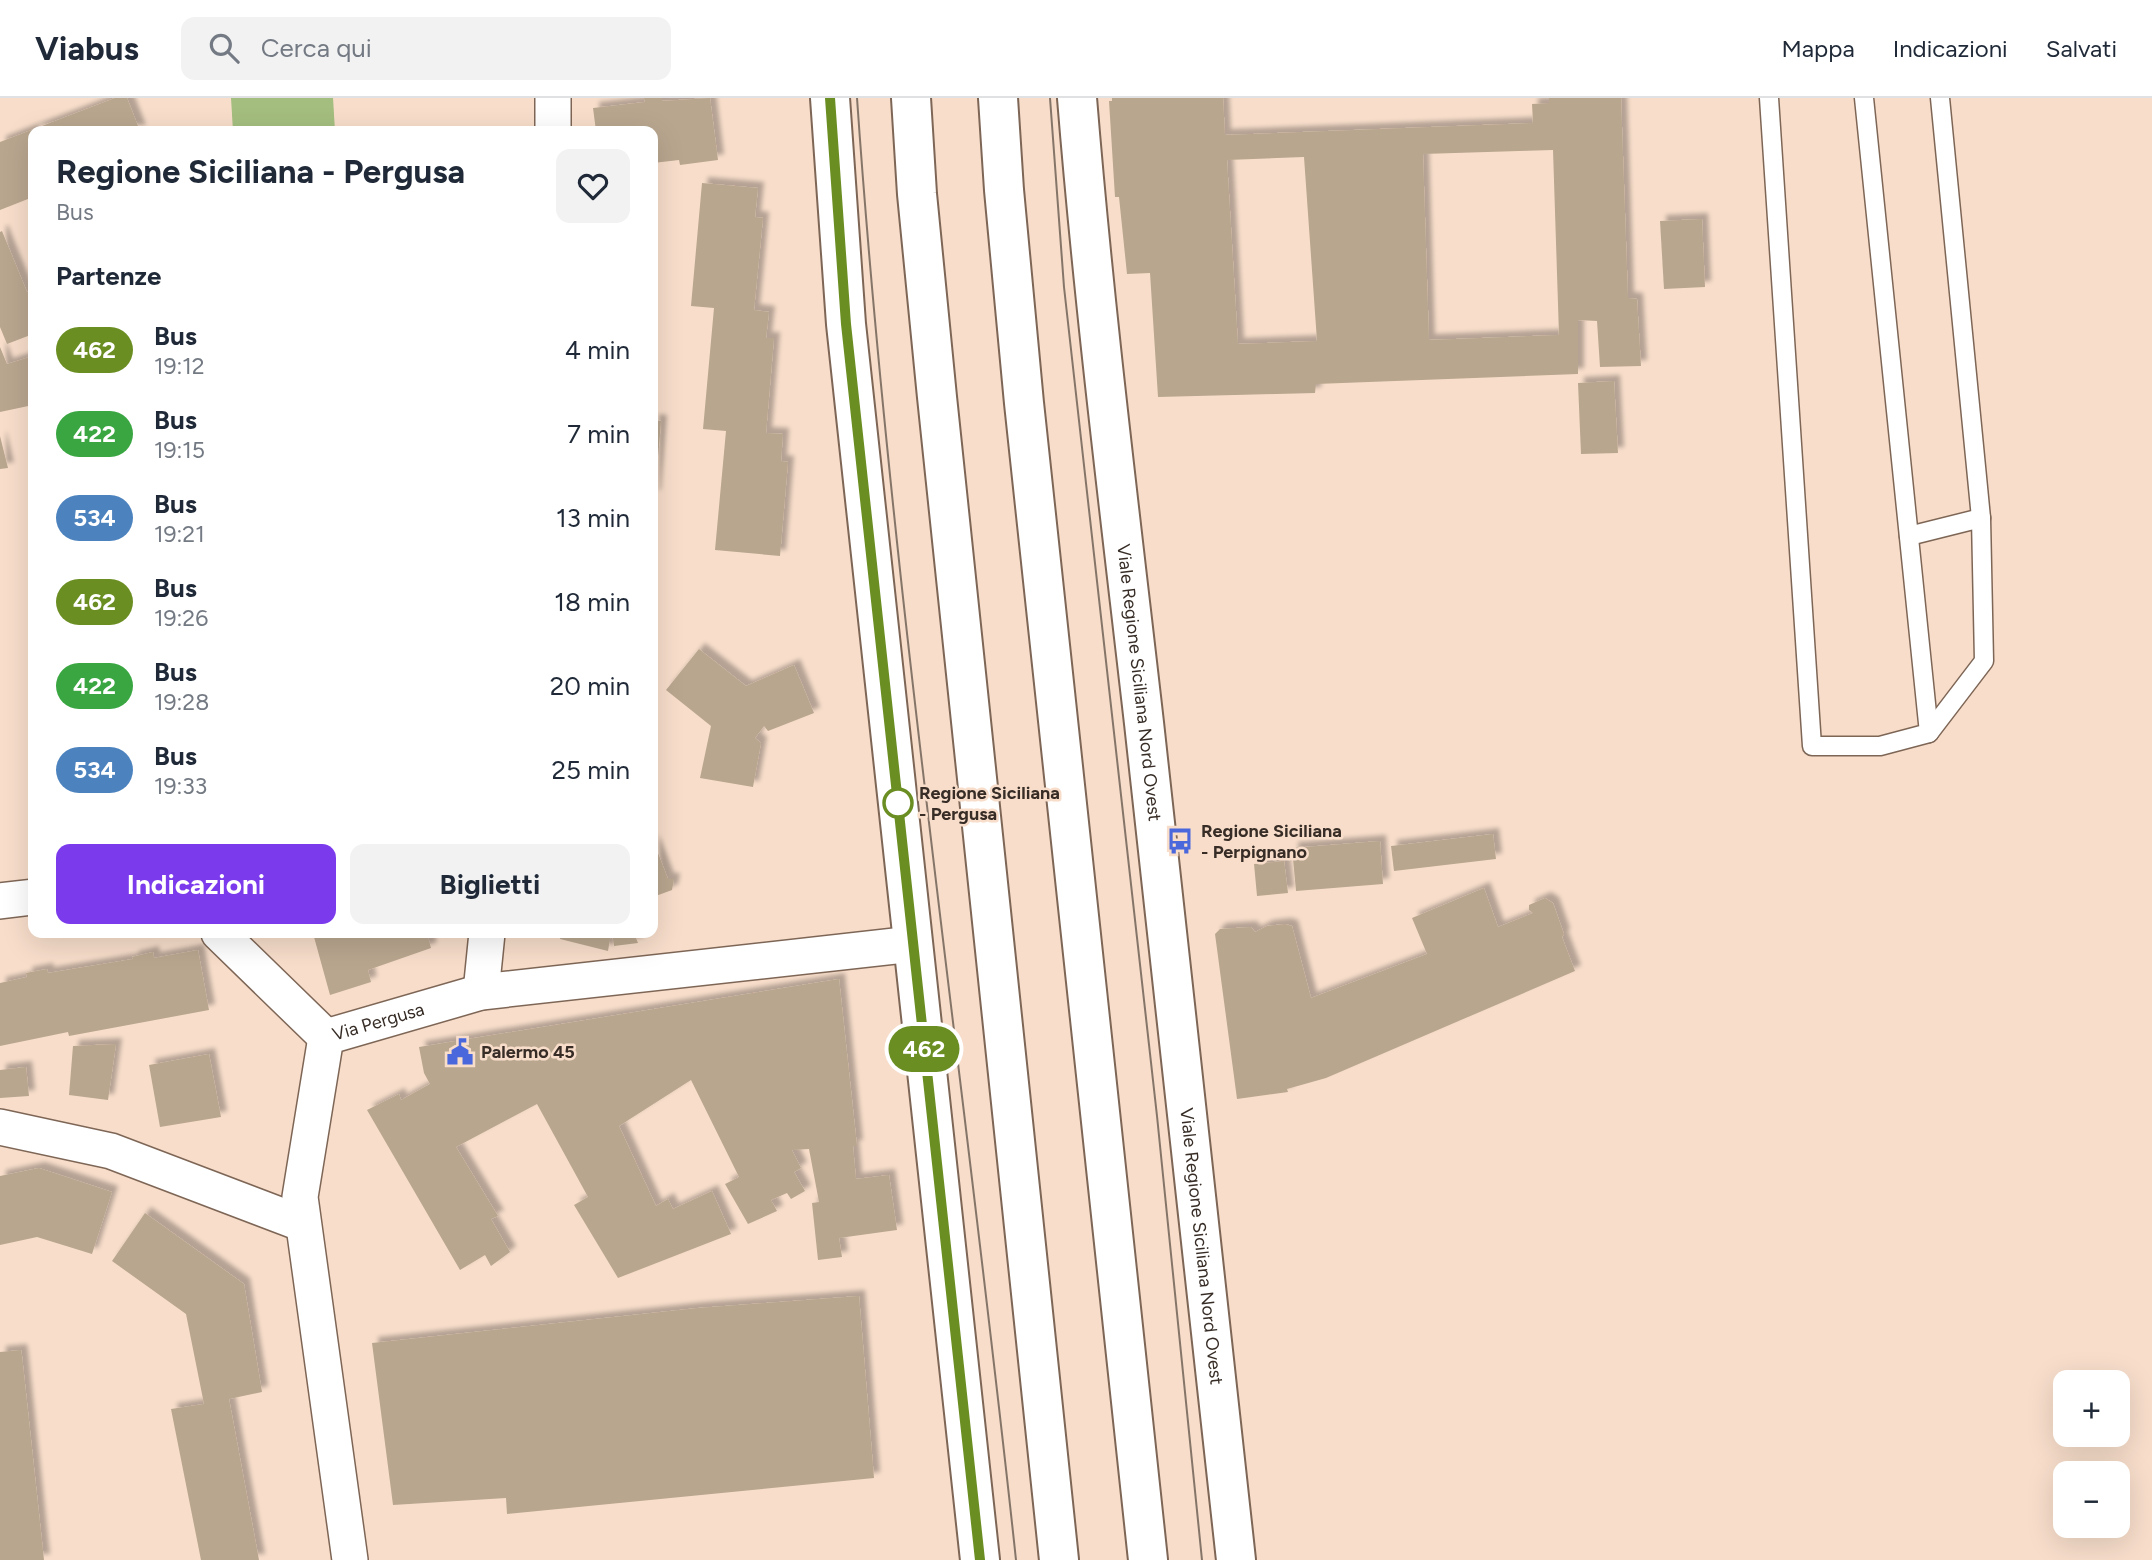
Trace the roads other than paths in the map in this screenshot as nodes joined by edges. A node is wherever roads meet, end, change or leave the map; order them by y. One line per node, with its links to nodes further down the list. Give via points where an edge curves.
1 (552, 98): 9 (street)
2 (830, 98): 17 (street, via 846,324)
3 (911, 98): 24 (street, via 935,384)
4 (998, 98): 25 (street, via 1026,417)
5 (1077, 98): 26 (street, Viale Regione Siciliana Nord Ovest, via 1089,245)
6 (1769, 98): 12 (lane, via 1812,746 1880,746)
7 (1864, 98): 11 (lane)
8 (1940, 98): 10 (lane)
9 (553, 126)
10 (1981, 518): 11 (lane); 12 (lane, via 1984,661)
11 (1909, 536): 12 (lane)
12 (1929, 733)
13 (28, 898): 14 (street)
14 (0, 901)
15 (224, 938): 19 (street)
16 (486, 938): 18 (street)
17 (913, 944): 18 (street, Via Pergusa); 23 (street)
18 (481, 992): 19 (street, Via Pergusa)
19 (326, 1037): 21 (street, Via Pergusa, via 300,1197)
20 (0, 1128): 21 (street, via 111,1151)
21 (303, 1224): 22 (street, Via Pergusa)
22 (350, 1560)
23 (980, 1560)
24 (1059, 1560)
25 (1148, 1560)
26 (1236, 1560)

